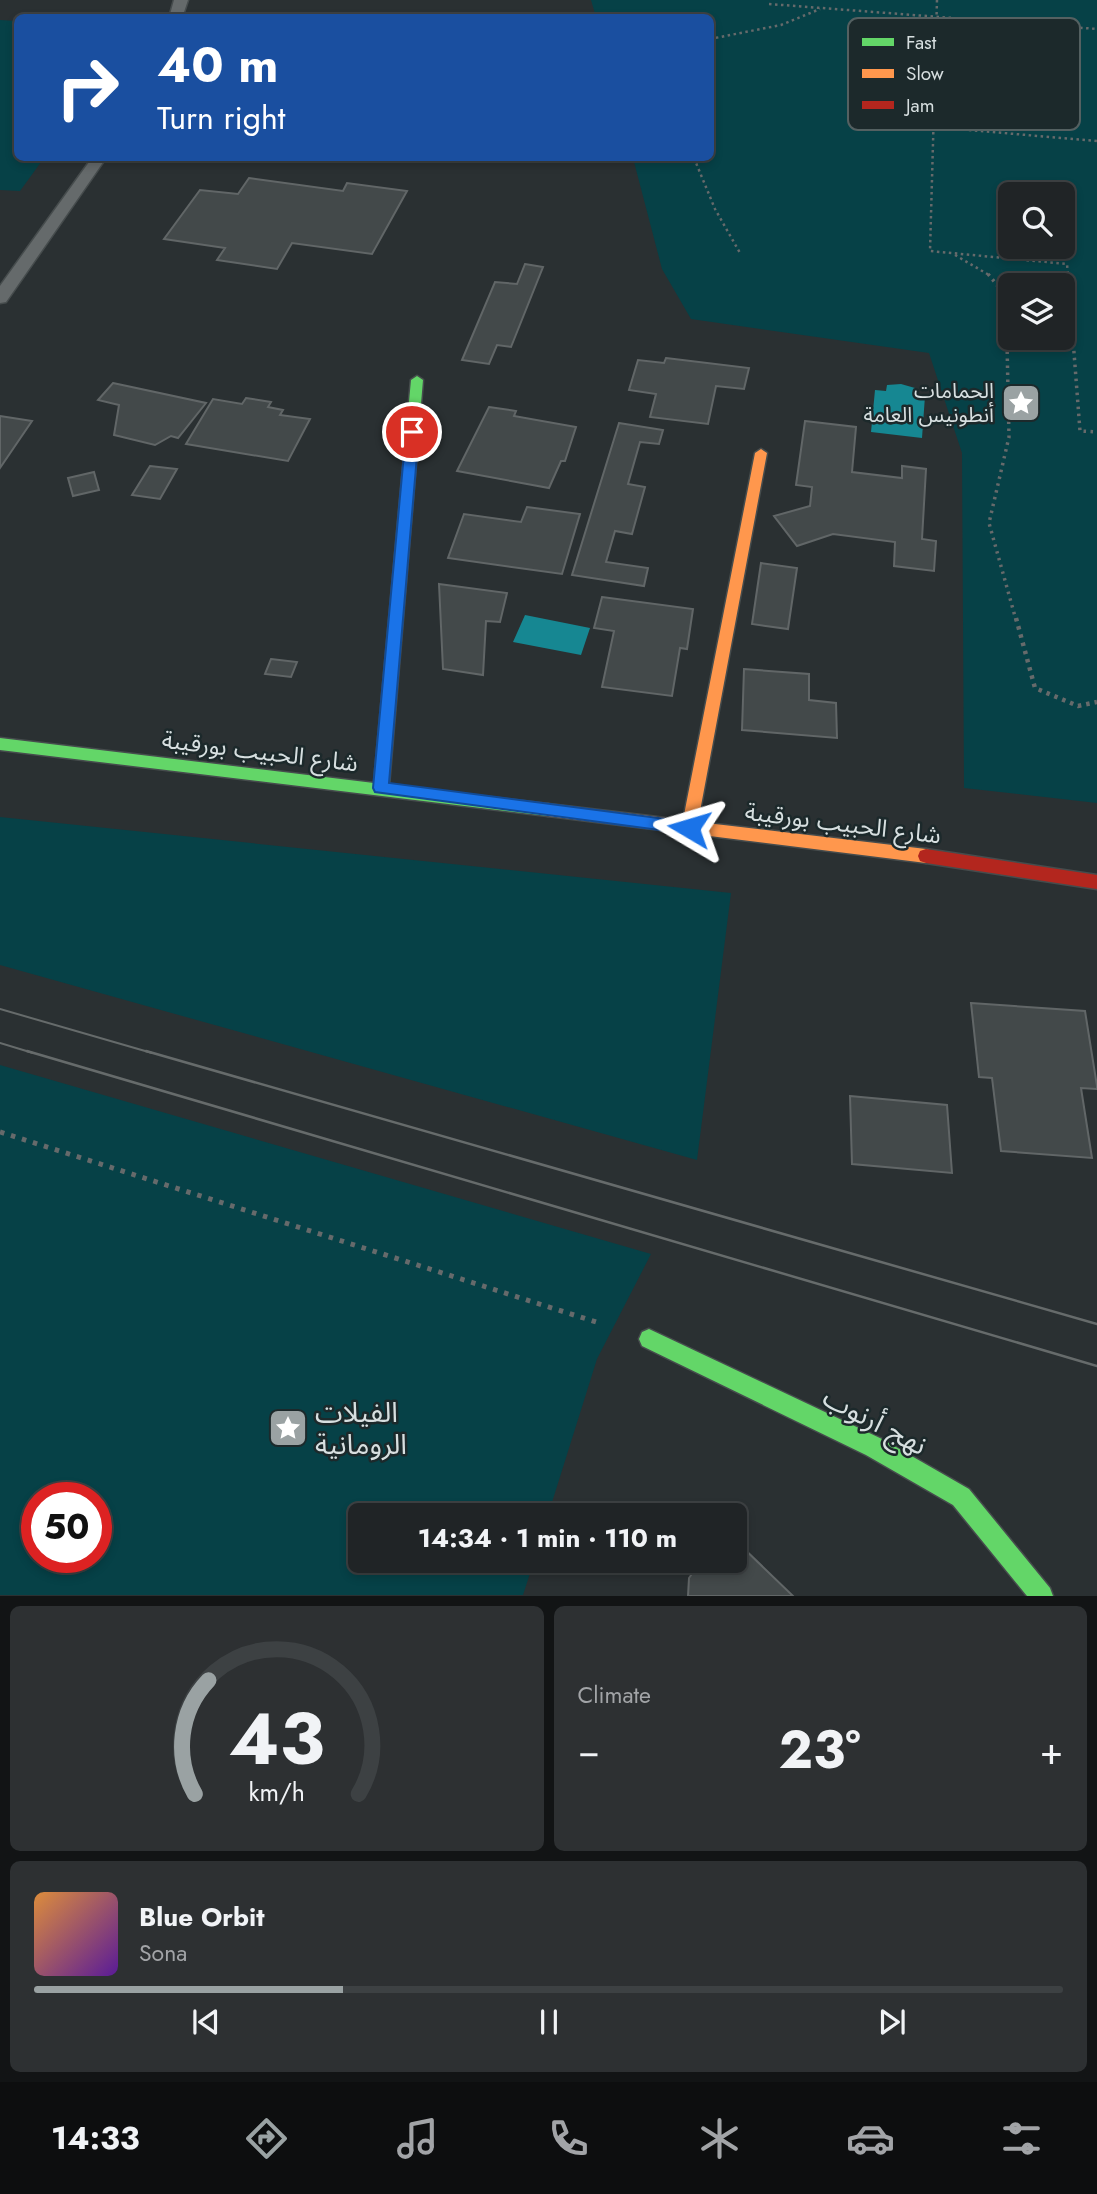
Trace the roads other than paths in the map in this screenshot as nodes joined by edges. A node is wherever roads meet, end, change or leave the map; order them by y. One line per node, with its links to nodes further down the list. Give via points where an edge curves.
1 (97, 161): 2 (lane)
2 (0, 298)
3 (417, 380): 6 (street)
4 (761, 453): 7 (street)
5 (0, 744): 6 (street, شارع الحبيب بورقيبة)
6 (381, 788): 7 (street, شارع الحبيب بورقيبة)
7 (689, 828): 8 (street, شارع الحبيب بورقيبة, via 968,861)
8 (1097, 882)
9 (649, 1339): 10 (street, نهج أرنوب, via 874,1447 961,1497)
10 (1042, 1595)

